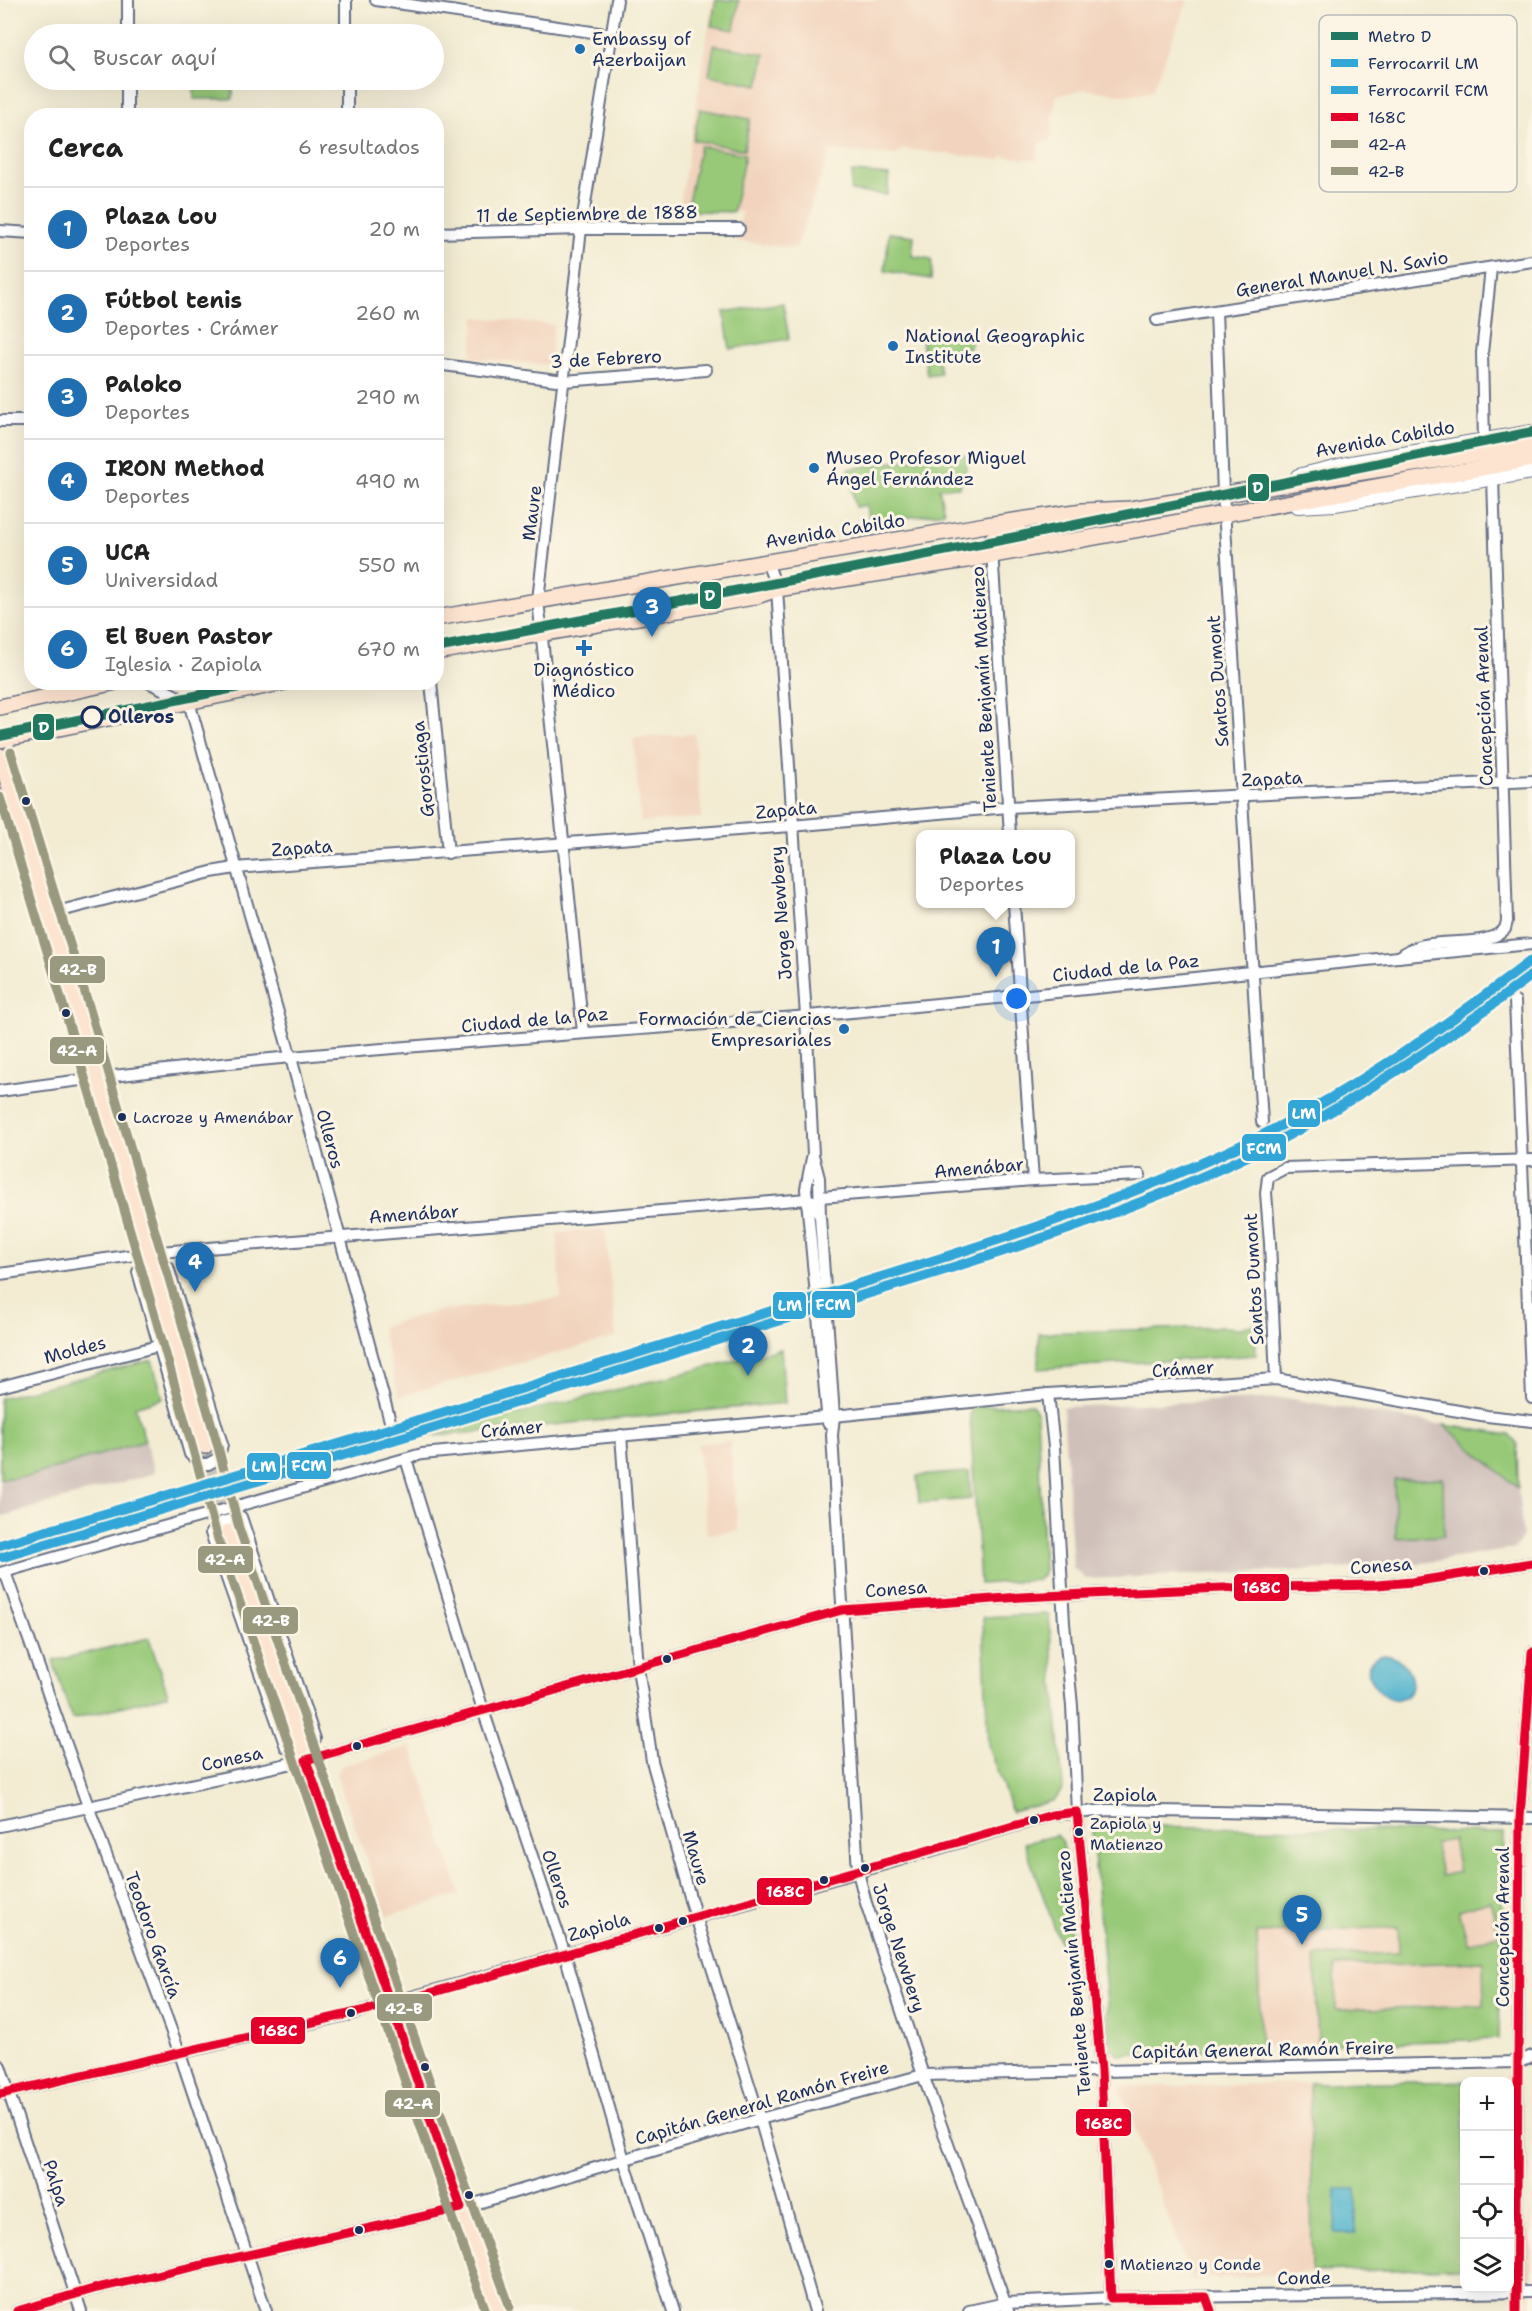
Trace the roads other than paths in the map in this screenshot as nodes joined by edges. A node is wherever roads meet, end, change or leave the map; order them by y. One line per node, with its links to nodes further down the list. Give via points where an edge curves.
1 (128, 0): 5 (street)
2 (346, 0): 6 (street)
3 (376, 0): 7 (street)
4 (617, 0): 7 (street, Maure)
5 (128, 24)
6 (346, 24)
7 (612, 35): 12 (street, Maure)
8 (128, 90): 10 (street)
9 (347, 90): 11 (street)
10 (127, 108)
11 (347, 108)
12 (581, 229): 13 (street, 11 de Septiembre de 1888); 16 (street, 11 de Septiembre de 1888); 23 (street, Maure)
13 (739, 229)
14 (0, 231): 15 (street)
15 (24, 232)
16 (444, 233)
17 (1532, 261): 18 (street, General Manuel N. Savio)
18 (1491, 268): 19 (street, General Manuel N. Savio); 27 (street, via 1482,353)
19 (1216, 311): 20 (street, General Manuel N. Savio); 33 (street, Santos Dumont)
20 (1157, 321)
21 (444, 365): 23 (street, 3 de Febrero)
22 (706, 370): 23 (street, 3 de Febrero)
23 (564, 381): 40 (street, Maure)
24 (24, 421): 25 (street)
25 (0, 422)
26 (1532, 432): 27 (street, Avenida Cabildo)
27 (1484, 441): 32 (street, Avenida Cabildo, via 1351,463)
28 (1532, 445): 32 (main road)
29 (1532, 459): 35 (main road)
30 (1532, 472): 31 (street)
31 (1493, 478): 35 (street, via 1335,504); 52 (street, Concepción Arenal)
32 (1244, 489): 33 (main road, Avenida Cabildo)
33 (1223, 493): 34 (main road, Avenida Cabildo); 36 (street, Santos Dumont)
34 (1130, 509): 37 (main road, via 1005,532 996,535); 38 (main road, Avenida Cabildo, via 1083,511)
35 (1242, 509): 36 (main road)
36 (1225, 513): 37 (main road); 54 (street, Santos Dumont)
37 (992, 549): 39 (main road); 55 (street, Teniente Benjamín Matienzo)
38 (767, 562): 39 (street, Jorge Newbery); 40 (main road, Avenida Cabildo)
39 (777, 589): 42 (main road, via 754,597); 56 (street, Jorge Newbery)
40 (538, 600): 41 (main road, Avenida Cabildo); 42 (street, Maure)
41 (444, 617)
42 (542, 634): 43 (main road); 58 (street, Maure)
43 (444, 651)
44 (77, 690): 49 (main road)
45 (164, 690): 48 (street)
46 (247, 690): 48 (main road)
47 (432, 690): 59 (street, Gorostiaga)
48 (189, 702): 50 (main road); 60 (street, Olleros)
49 (0, 706)
50 (0, 740)
51 (0, 756): 62 (main road)
52 (1503, 781): 53 (street, Zapata); 54 (street, Zapata); 63 (street, Concepción Arenal, via 1507,921)
53 (1532, 781)
54 (1242, 797): 55 (street, Zapata); 66 (street, Santos Dumont)
55 (1008, 807): 56 (street, Zapata); 57 (street, Teniente Benjamín Matienzo)
56 (791, 826): 58 (street, Zapata); 69 (street, Jorge Newbery)
57 (1010, 830)
58 (563, 844): 59 (street, Zapata); 70 (street, Maure)
59 (448, 853): 60 (street, Zapata)
60 (235, 868): 62 (street, Zapata); 71 (street, Olleros)
61 (1014, 908): 67 (street)
62 (49, 914): 72 (main road)
63 (1502, 932): 65 (street, Ciudad de la Paz, via 1489,939 1425,944)
64 (1532, 944): 65 (street, Ciudad de la Paz)
65 (1396, 958): 66 (street, Ciudad de la Paz)
66 (1252, 970): 67 (street, Ciudad de la Paz); 74 (street, Santos Dumont)
67 (1021, 996): 69 (street, Ciudad de la Paz); 78 (street)
68 (1515, 1001): 76 (street)
69 (806, 1016): 70 (street, Ciudad de la Paz); 75 (street, Jorge Newbery)
70 (583, 1032): 71 (street, Ciudad de la Paz)
71 (291, 1058): 72 (street, Ciudad de la Paz); 82 (street, Olleros)
72 (96, 1077): 73 (street, Ciudad de la Paz); 83 (main road)
73 (0, 1091)
74 (1262, 1122)
75 (813, 1155): 79 (street, Jorge Newbery); 80 (street, Jorge Newbery)
76 (1527, 1160): 87 (street, Santos Dumont, via 1286,1168 1268,1177); 90 (street)
77 (1140, 1175): 78 (street, Amenábar)
78 (1034, 1180): 79 (street, Amenábar)
79 (820, 1197): 81 (street, Jorge Newbery)
80 (807, 1199): 81 (street, via 813,1201); 82 (street, Amenábar); 85 (street, Jorge Newbery)
81 (820, 1217): 85 (street, Jorge Newbery)
82 (340, 1236): 83 (street, Amenábar); 92 (street, Olleros)
83 (148, 1252): 84 (street, Amenábar); 86 (street, via 138,1272); 86 (street, via 168,1267 222,1444 219,1458 212,1462 200,1464 190,1454); 95 (main road)
84 (0, 1274)
85 (820, 1277): 91 (street, Jorge Newbery)
86 (158, 1346): 88 (street, Moldes)
87 (1276, 1379): 89 (street, Crámer); 93 (street, Crámer)
88 (0, 1387)
89 (1048, 1394): 91 (street, Crámer); 102 (street, Teniente Benjamín Matienzo)
90 (1532, 1398)
91 (830, 1417): 94 (street, Crámer); 103 (street, Jorge Newbery)
92 (390, 1421)
93 (1532, 1421)
94 (621, 1435): 96 (street, Crámer, via 422,1454); 105 (street, Maure)
95 (205, 1446)
96 (406, 1459): 97 (street, Crámer); 106 (street, Olleros)
97 (242, 1506): 98 (street); 101 (street, Crámer)
98 (242, 1523): 107 (street, via 315,1739); 107 (street, via 225,1520 211,1533 285,1747)
99 (228, 1532): 107 (main road)
100 (1532, 1563): 102 (street, Conesa, via 1377,1585)
101 (2, 1573): 108 (street, Teodoro García)
102 (1062, 1595): 103 (street, Conesa); 109 (street, Teniente Benjamín Matienzo)
103 (842, 1610): 105 (street, Conesa); 113 (street, Jorge Newbery)
104 (1532, 1652): 110 (street, Concepción Arenal)
105 (638, 1668): 106 (street, Conesa); 114 (street, Maure, via 652,1761)
106 (483, 1710): 107 (street, Conesa); 115 (street, Olleros)
107 (306, 1760): 108 (street, Conesa); 116 (main road)
108 (88, 1806): 112 (street, Conesa); 117 (street, Teodoro García)
109 (1077, 1812): 110 (street, Zapiola); 113 (street, Zapiola, via 1052,1815); 121 (street, Teniente Benjamín Matienzo)
110 (1520, 1818): 111 (street, Zapiola); 119 (street, Concepción Arenal)
111 (1532, 1818)
112 (0, 1826)
113 (858, 1872): 114 (street, Zapiola); 122 (street, Jorge Newbery)
114 (696, 1916): 115 (street, Zapiola); 124 (street, Maure)
115 (565, 1954): 116 (street, Zapiola); 125 (street, Olleros)
116 (392, 2004): 117 (street, Zapiola); 126 (main road)
117 (180, 2054): 123 (street, Zapiola); 127 (street, Teodoro García)
118 (1532, 2056): 119 (street, Capitán General Ramón Freire)
119 (1518, 2062): 121 (street, Capitán General Ramón Freire); 128 (street, Concepción Arenal)
120 (0, 2066): 123 (street, Palpa)
121 (1101, 2070): 122 (street, Capitán General Ramón Freire); 132 (street, Teniente Benjamín Matienzo)
122 (923, 2075): 124 (street, Capitán General Ramón Freire); 133 (street, Jorge Newbery)
123 (5, 2093): 130 (street, Palpa)
124 (760, 2119): 125 (street, Capitán General Ramón Freire); 139 (street, Maure)
125 (624, 2160): 126 (street, Capitán General Ramón Freire); 138 (street, Olleros)
126 (462, 2208): 127 (street, Capitán General Ramón Freire); 137 (main road)
127 (246, 2255): 130 (street, Capitán General Ramón Freire); 136 (street, Teodoro García)
128 (1516, 2291): 129 (street, Conde); 131 (street, Conde); 142 (street, Concepción Arenal)
129 (1532, 2292)
130 (75, 2295): 134 (street, Capitán General Ramón Freire); 135 (street, Palpa)
131 (1206, 2297): 132 (street, Conde); 141 (street)
132 (1111, 2298): 133 (street, Conde)
133 (1007, 2307): 140 (street, Conde)
134 (17, 2311)
135 (81, 2311)
136 (266, 2311)
137 (499, 2311)
138 (673, 2311)
139 (816, 2311)
140 (969, 2311)
141 (1210, 2311)
142 (1516, 2311)

